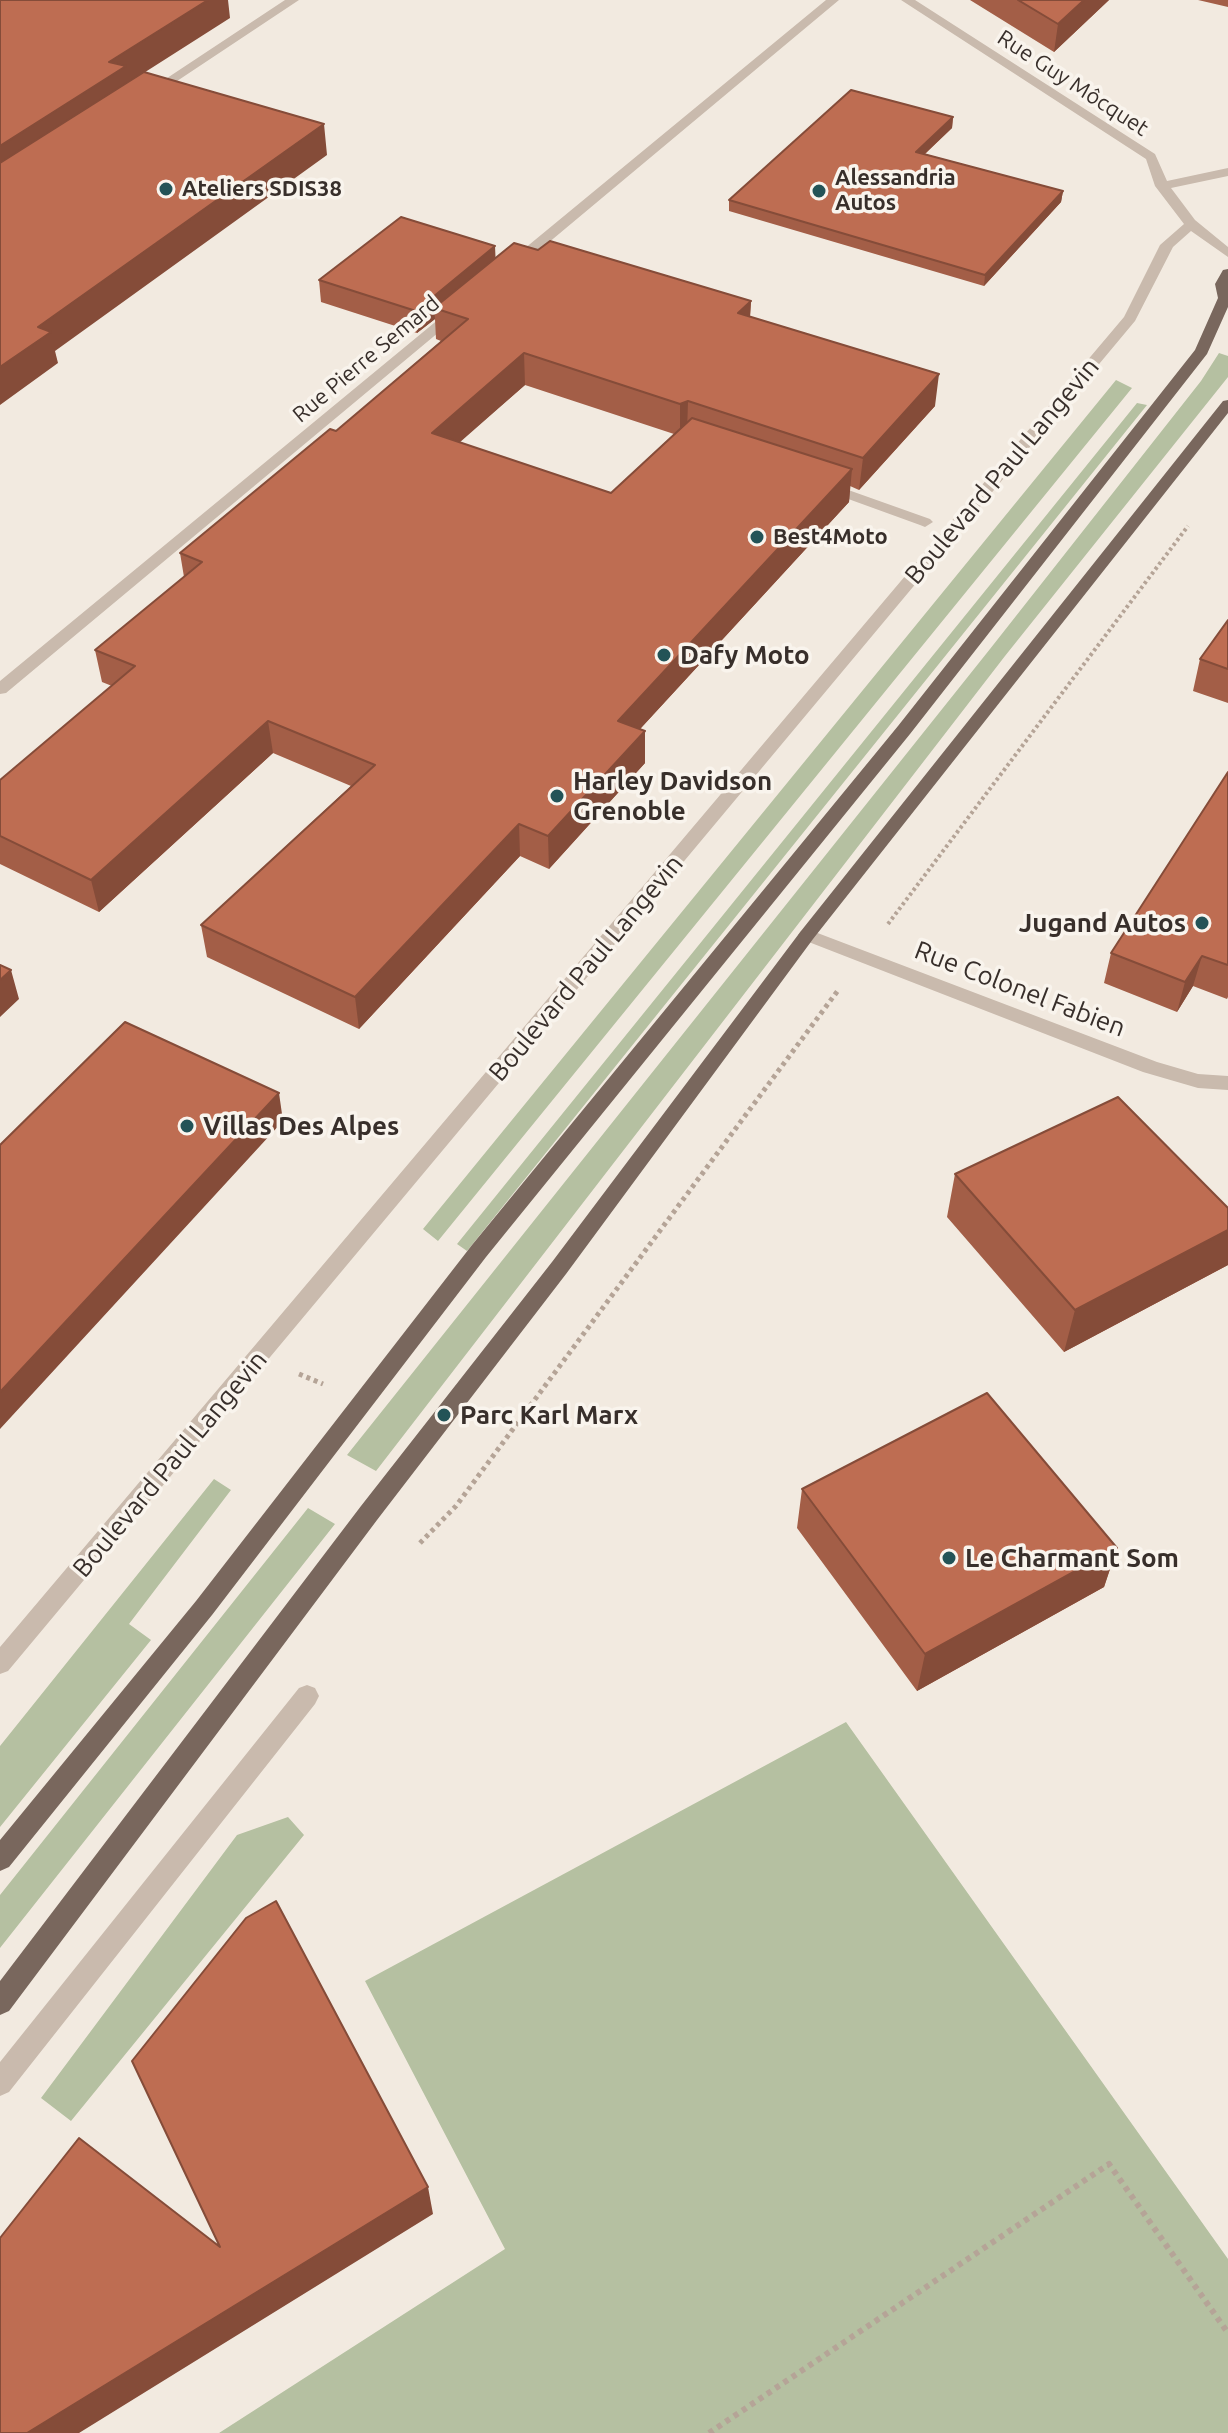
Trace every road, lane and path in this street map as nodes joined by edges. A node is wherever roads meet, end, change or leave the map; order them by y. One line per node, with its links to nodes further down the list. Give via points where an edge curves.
1 (293, 0): 4 (street)
2 (833, 0): 10 (street)
3 (907, 0): 6 (street, Rue Guy Môcquet, via 1151,157)
4 (132, 105)
5 (1228, 172): 6 (street)
6 (1161, 186): 7 (street, Rue Guy Môcquet)
7 (1189, 226): 8 (street, Rue Guy Môcquet); 23 (street, Boulevard Paul Langevin, via 1167,245 1130,318)
8 (1228, 253)
9 (1228, 273): 11 (main road, via 1222,284)
10 (501, 275)
11 (1227, 299): 25 (main road, via 1202,351 904,730 479,1251 213,1596)
12 (465, 305): 17 (street, Rue Pierre Semard)
13 (1228, 404): 18 (main road)
14 (807, 480): 15 (street)
15 (925, 522)
16 (1189, 524): 19 (path)
17 (0, 689)
18 (807, 935): 19 (street, Rue Colonel Fabien); 26 (main road)
19 (864, 956): 21 (street, Rue Colonel Fabien, via 1150,1067); 22 (path, via 456,1506)
20 (1228, 1067): 21 (street, Rue Colonel Fabien)
21 (1222, 1084)
22 (420, 1543)
23 (0, 1664)
24 (307, 1696): 27 (street)
25 (0, 1859)
26 (0, 2002)
27 (0, 2083)
28 (1228, 2333): 29 (path, via 1109,2164)
29 (709, 2433)

